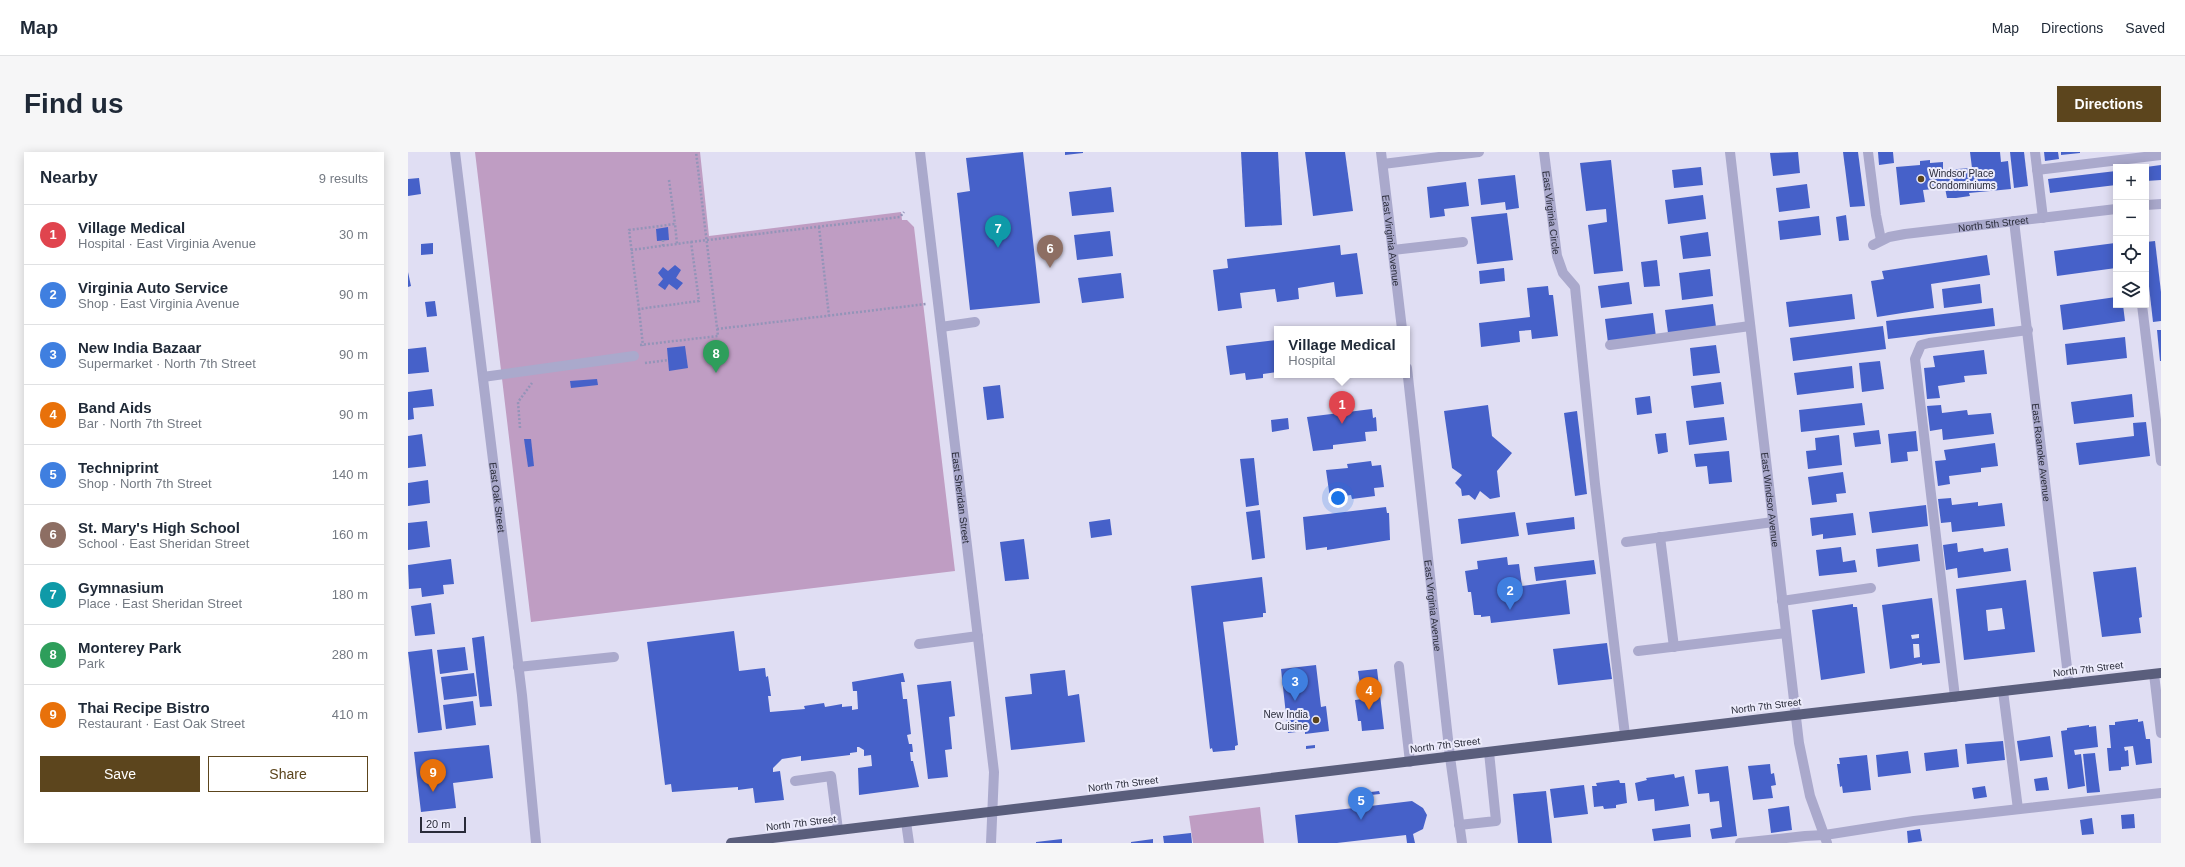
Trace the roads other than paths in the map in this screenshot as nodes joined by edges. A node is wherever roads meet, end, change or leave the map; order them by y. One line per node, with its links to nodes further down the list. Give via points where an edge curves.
1 (455, 152): 27 (street, East Oak Street)
2 (920, 152): 23 (street, East Sheridan Street)
3 (1381, 152): 10 (street, East Virginia Avenue)
4 (1479, 152): 10 (street)
5 (1544, 152): 49 (street, East Virginia Circle, via 1557,256 1563,273 1575,287)
6 (1730, 152): 22 (street, East Windsor Avenue)
7 (1868, 152): 16 (street, North 5th Street, via 1877,242 1905,234)
8 (2035, 152): 11 (street)
9 (2161, 155): 11 (street)
10 (1383, 164): 18 (street, East Virginia Avenue)
11 (2037, 170): 15 (street)
12 (2161, 204): 13 (street)
13 (2149, 205)
14 (2113, 209): 15 (street, North 5th Street)
15 (2043, 218): 16 (street, North 5th Street)
16 (2014, 221): 24 (street, East Roanoke Avenue)
17 (1463, 242): 18 (street)
18 (1393, 250): 21 (street, East Virginia Avenue)
19 (2142, 308): 29 (street)
20 (975, 322): 23 (street)
21 (1402, 326)
22 (1750, 326): 25 (street); 30 (street, East Windsor Avenue)
23 (941, 327): 36 (street, East Sheridan Street)
24 (2028, 330): 44 (street, East Roanoke Avenue); 46 (street, via 1929,343 1921,345 1915,358)
25 (1610, 345)
26 (639, 356): 27 (street)
27 (483, 377): 42 (street, East Oak Street)
28 (1408, 378): 51 (street, East Virginia Avenue)
29 (2161, 461)
30 (1773, 522): 31 (street); 34 (street, East Windsor Avenue)
31 (1660, 538): 32 (street); 38 (street)
32 (1626, 542)
33 (1871, 588): 34 (street)
34 (1782, 601): 35 (street, East Windsor Avenue)
35 (1786, 632): 38 (street); 47 (street, East Windsor Avenue)
36 (978, 636): 37 (street); 56 (street, East Sheridan Street, via 994,772)
37 (919, 644)
38 (1674, 647): 39 (street)
39 (1638, 651)
40 (614, 657): 42 (street)
41 (1399, 666): 52 (street)
42 (518, 667): 62 (street, East Oak Street)
43 (2157, 673): 44 (main road, North 7th Street); 48 (street)
44 (2069, 684): 45 (main road, North 7th Street)
45 (2003, 692): 46 (main road, North 7th Street); 55 (street)
46 (1955, 697): 47 (main road, North 7th Street)
47 (1795, 715): 49 (main road, North 7th Street); 60 (street, East Windsor Avenue, via 1804,773)
48 (2161, 734)
49 (1625, 735): 50 (main road, North 7th Street)
50 (1489, 752): 51 (main road, North 7th Street); 58 (street, via 1496,821)
51 (1450, 757): 52 (main road, North 7th Street); 58 (street, East Virginia Avenue)
52 (1410, 762): 56 (main road, North 7th Street)
53 (795, 781): 59 (street, via 831,776)
54 (2161, 793): 55 (street)
55 (2018, 809): 60 (street, via 1914,821)
56 (991, 812): 57 (main road, North 7th Street); 65 (street, East Sheridan Street)
57 (906, 822): 59 (main road, North 7th Street); 64 (street)
58 (1460, 825): 66 (street, East Virginia Avenue)
59 (838, 830): 61 (main road, North 7th Street)
60 (1826, 839): 67 (street)
61 (750, 842): 63 (main road, North 7th Street)
62 (536, 843)
63 (731, 843)
64 (909, 843)
65 (991, 843)
66 (1462, 843)
67 (1740, 843)

